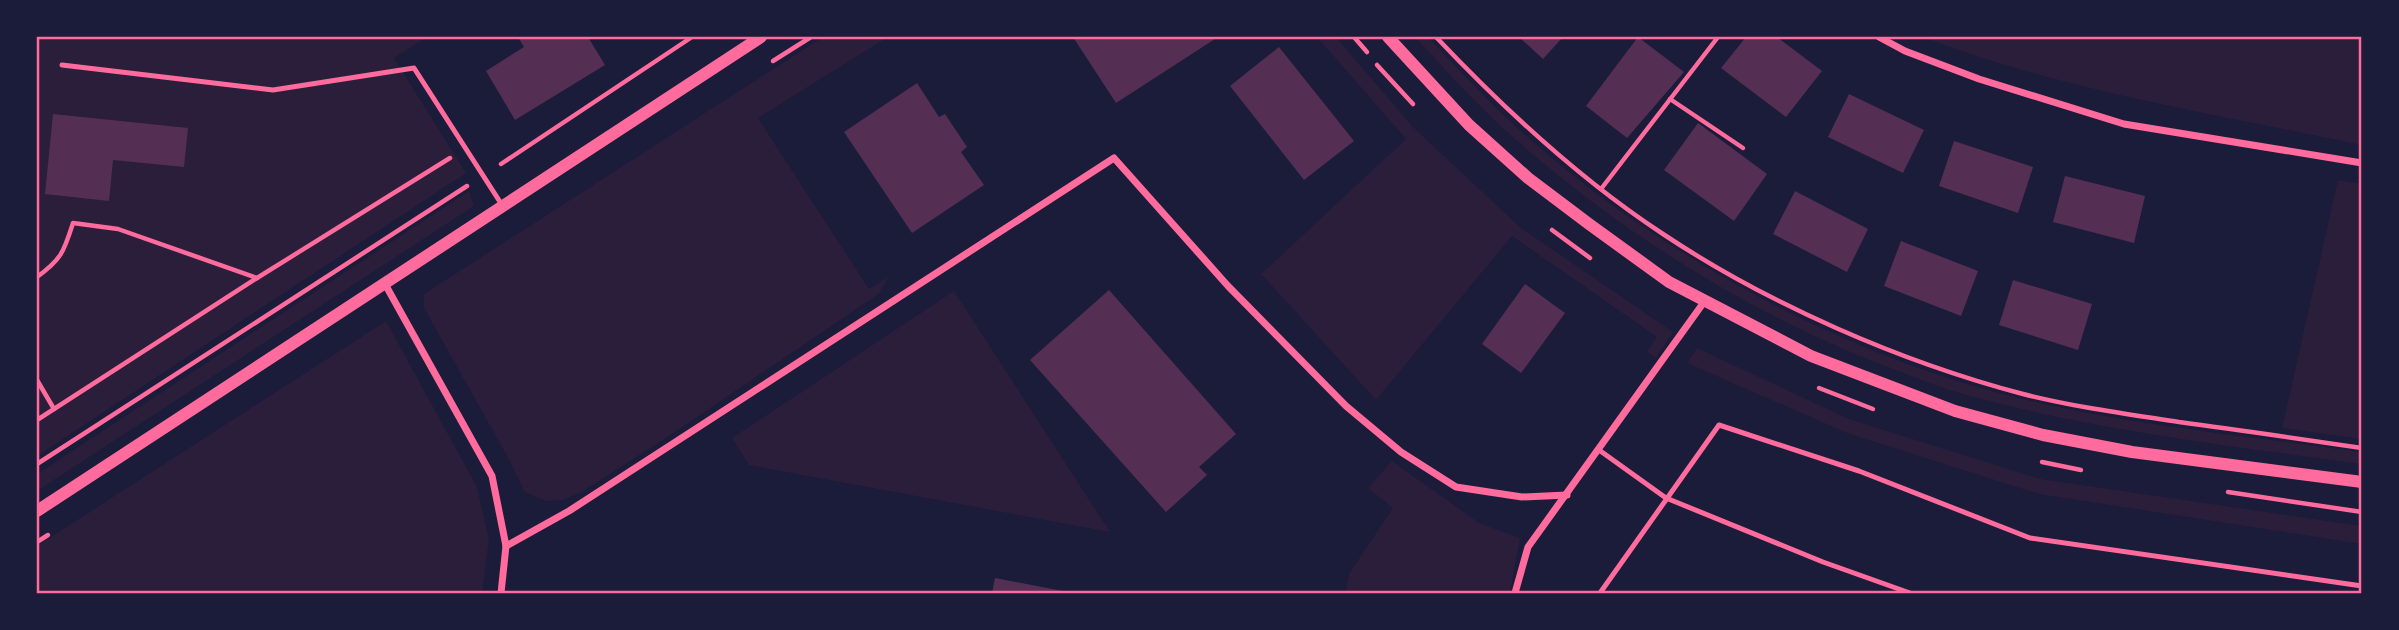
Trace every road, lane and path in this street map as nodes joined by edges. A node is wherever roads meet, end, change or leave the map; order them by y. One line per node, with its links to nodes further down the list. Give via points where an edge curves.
1 (692, 37): 12 (path)
2 (761, 37): 14 (street)
3 (1388, 37): 18 (street, via 1469,125 1528,178 1669,282)
4 (1436, 37): 13 (path, via 1528,129)
5 (1718, 37): 8 (path)
6 (1879, 37): 11 (street, via 1979,79 2124,124)
7 (62, 65): 9 (lane, via 272,90 414,68)
8 (1670, 99): 10 (path); 13 (path)
9 (466, 148): 12 (lane); 16 (path)
10 (1743, 148)
11 (2362, 163)
12 (485, 175): 14 (lane); 24 (path)
13 (1601, 189): 22 (path, via 1662,234 1798,311 1958,374 2024,394 2123,414)
14 (503, 205): 17 (street)
15 (37, 277): 16 (path, via 64,253 73,223 118,229)
16 (257, 278): 20 (path)
17 (384, 284): 28 (street); 29 (street, via 492,477)
18 (1704, 302): 23 (street); 25 (street, via 1811,356 1955,411 2043,435 2132,452)
19 (37, 380): 20 (path)
20 (54, 409): 21 (path)
21 (37, 420)
22 (2362, 448)
23 (1600, 450): 26 (street); 27 (lane)
24 (37, 464)
25 (2362, 482)
26 (1567, 495): 29 (street, via 1522,496 1456,486 1401,452 1346,406 1228,286 1114,158 569,511); 32 (street, via 1528,547)
27 (1666, 498): 30 (lane, via 1719,425 1858,471 2030,538); 33 (lane); 34 (lane)
28 (37, 511)
29 (506, 546): 31 (street)
30 (2362, 586)
31 (500, 593)
32 (1515, 593)
33 (1600, 593)
34 (1910, 593)

